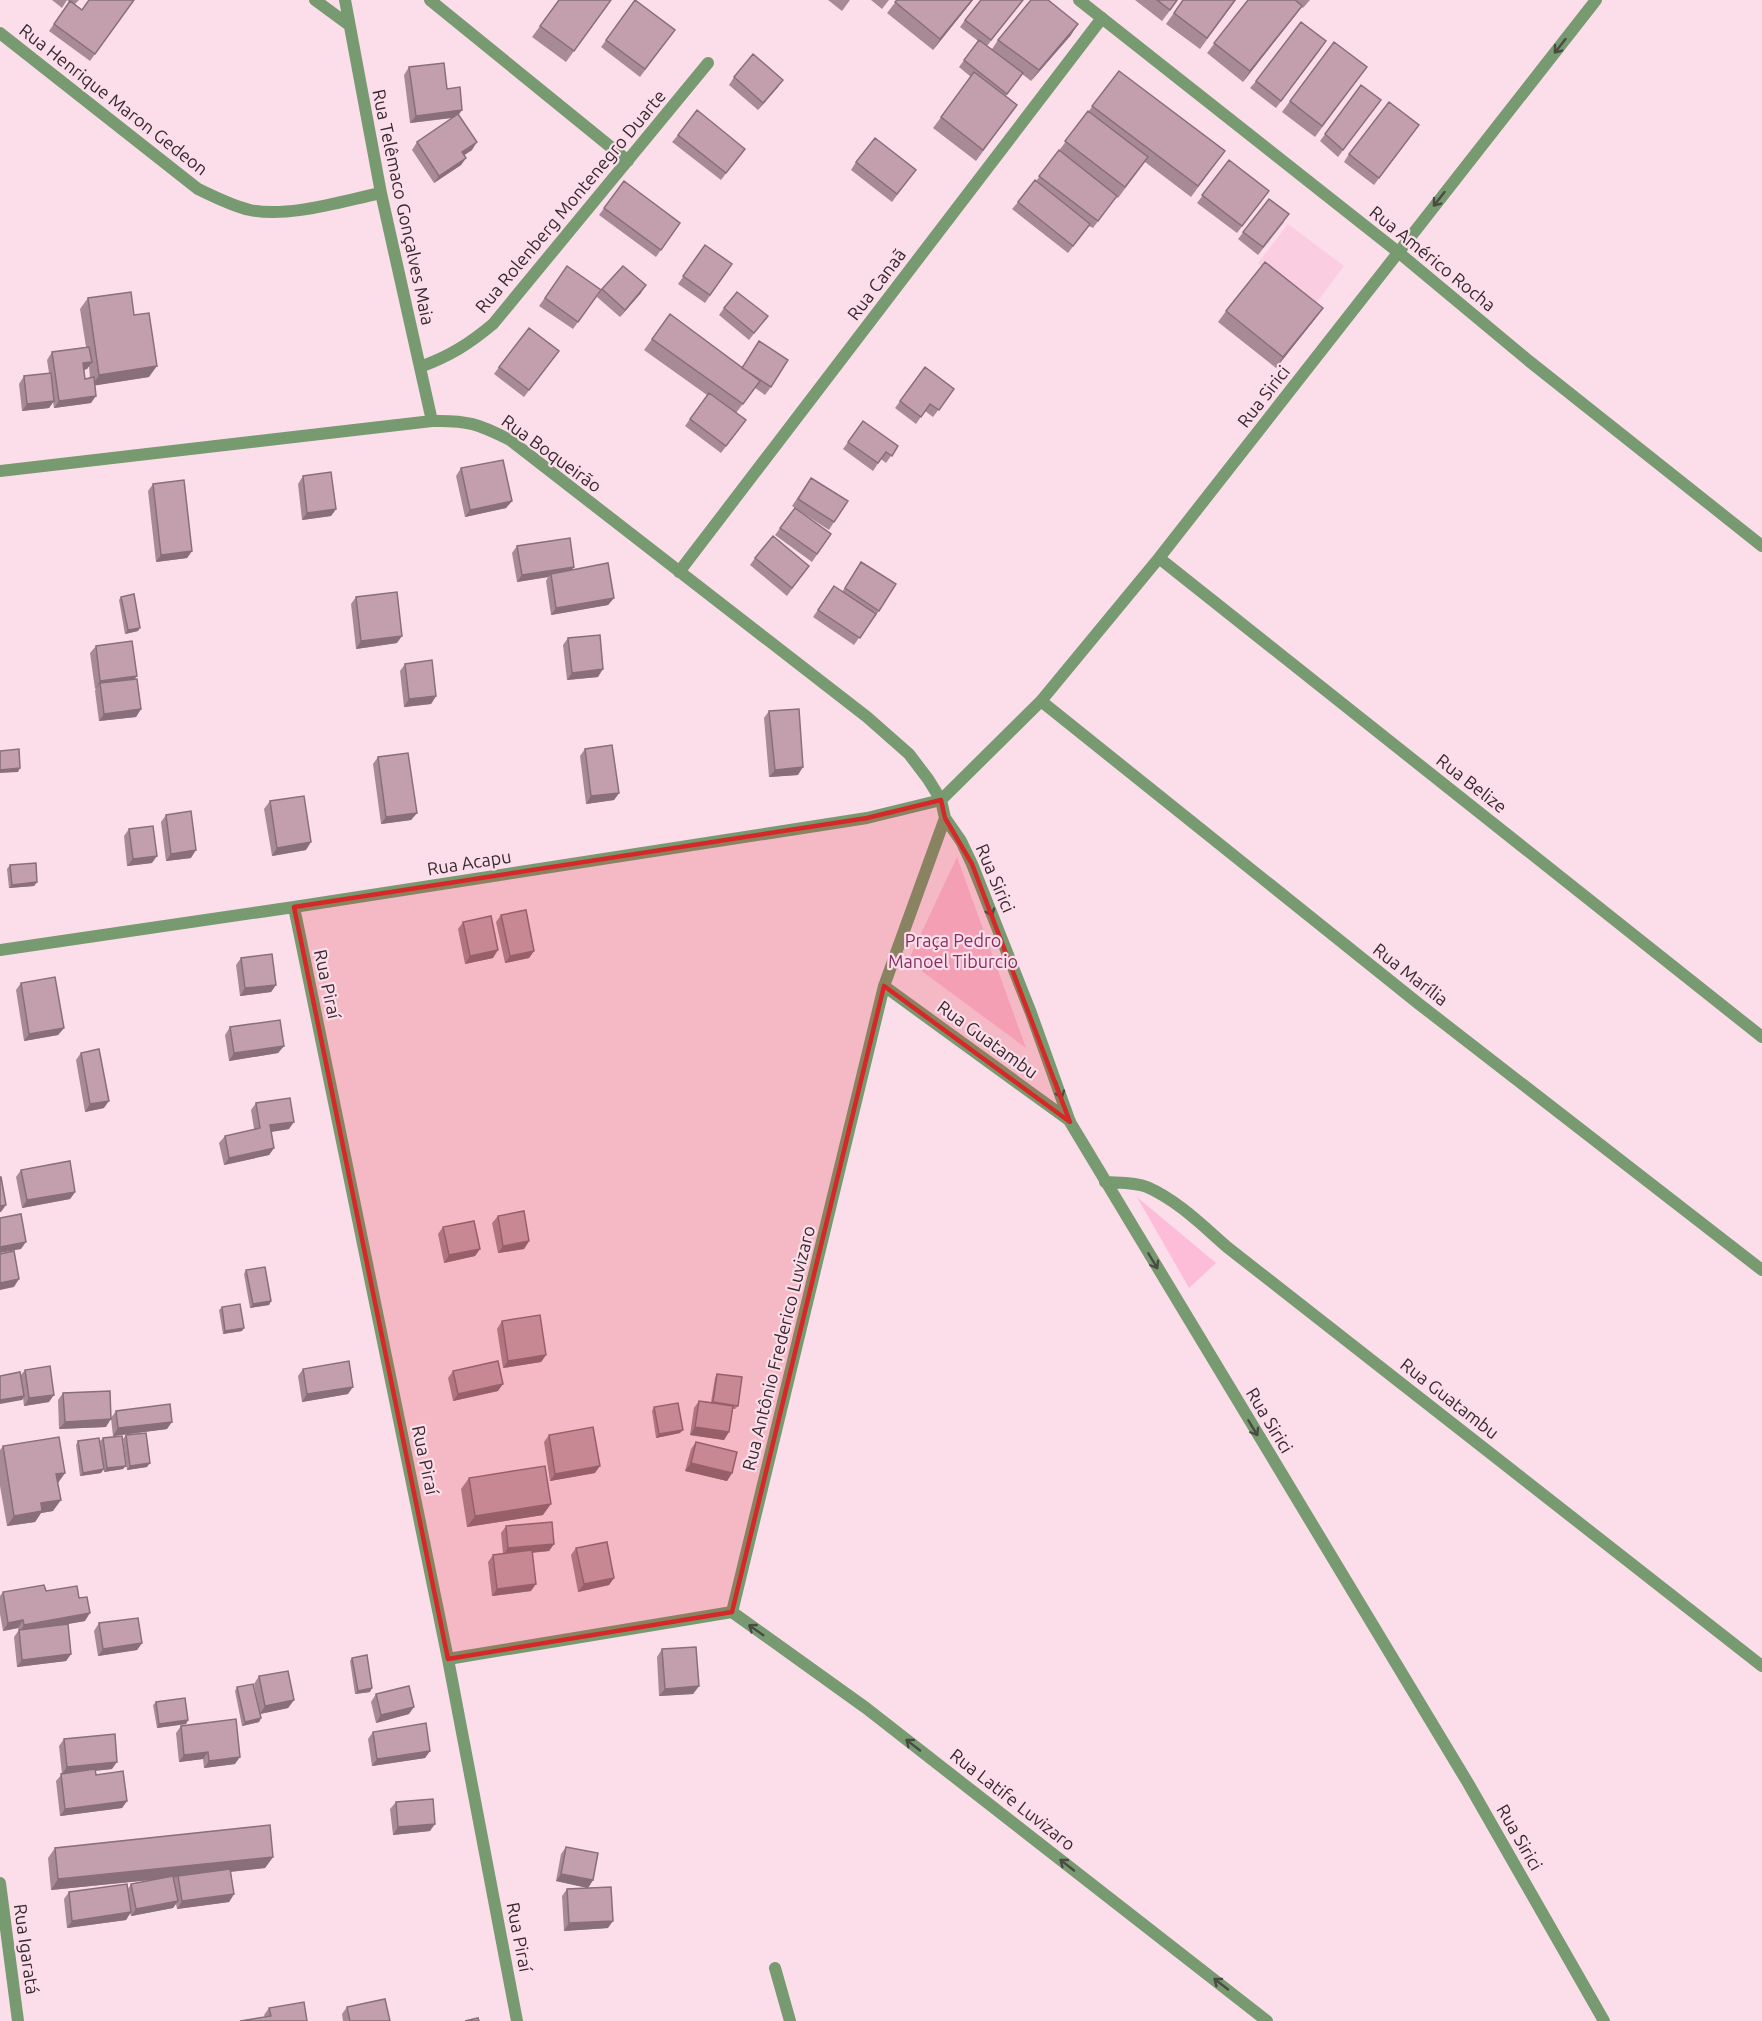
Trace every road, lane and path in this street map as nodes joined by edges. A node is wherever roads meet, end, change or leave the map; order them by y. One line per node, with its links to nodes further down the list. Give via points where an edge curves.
1 (315, 0): 7 (street)
2 (345, 0): 7 (street, Rua Telêmaco Gonçalves Maia)
3 (430, 0): 10 (street)
4 (1079, 0): 6 (street, Rua Américo Rocha)
5 (1596, 0): 12 (street, Rua Sirici, one-way to 12)
6 (1102, 18): 12 (street, Rua Américo Rocha); 18 (street, Rua Canaã)
7 (350, 25): 11 (street, Rua Telêmaco Gonçalves Maia)
8 (0, 33): 11 (street, Rua Henrique Maron Gedeon, via 198,189 225,202 279,212)
9 (708, 63): 10 (street, Rua Rolenberg Montenegro Duarte)
10 (628, 161): 13 (street, Rua Rolenberg Montenegro Duarte, via 493,324 447,357)
11 (381, 193): 13 (street, Rua Telêmaco Gonçalves Maia)
12 (1398, 252): 16 (street, Rua Américo Rocha); 17 (street, Rua Sirici)
13 (420, 367): 14 (street, Rua Telêmaco Gonçalves Maia)
14 (432, 421): 15 (street, Rua Boqueirão); 18 (street, Rua Boqueirão, via 460,421 510,440)
15 (0, 471)
16 (1762, 546)
17 (1159, 558): 19 (street, Rua Sirici); 25 (street, Rua Belize)
18 (679, 572): 20 (street, Rua Boqueirão, via 880,727 909,754)
19 (1041, 701): 20 (street, Rua Sirici); 28 (street, Rua Marília, via 1419,1004)
20 (941, 800): 21 (street); 22 (street, Rua Acapu, via 867,818)
21 (945, 818): 24 (street, Rua Antônio Frederico Luvizaro); 26 (street, Rua Sirici, one-way to 26, via 972,864)
22 (294, 907): 23 (street, Rua Acapu); 30 (street, Rua Piraí)
23 (0, 950)
24 (884, 986): 26 (street, Rua Guatambu); 29 (street, Rua Antônio Frederico Luvizaro)
25 (1762, 1037)
26 (1070, 1122): 27 (street, Rua Sirici)
27 (1105, 1182): 31 (street, Rua Guatambu, via 1147,1187 1179,1206); 38 (street, Rua Sirici, one-way to 38, via 1468,1783)
28 (1762, 1269)
29 (732, 1612): 30 (street); 37 (street, Rua Latife Luvizaro, one-way to 29, via 866,1708)
30 (448, 1659): 35 (street, Rua Piraí)
31 (1762, 1666)
32 (0, 1883): 34 (street, Rua Igaratá)
33 (775, 1968): 36 (street)
34 (18, 2021)
35 (518, 2021)
36 (790, 2021)
37 (1267, 2021)
38 (1604, 2021)

